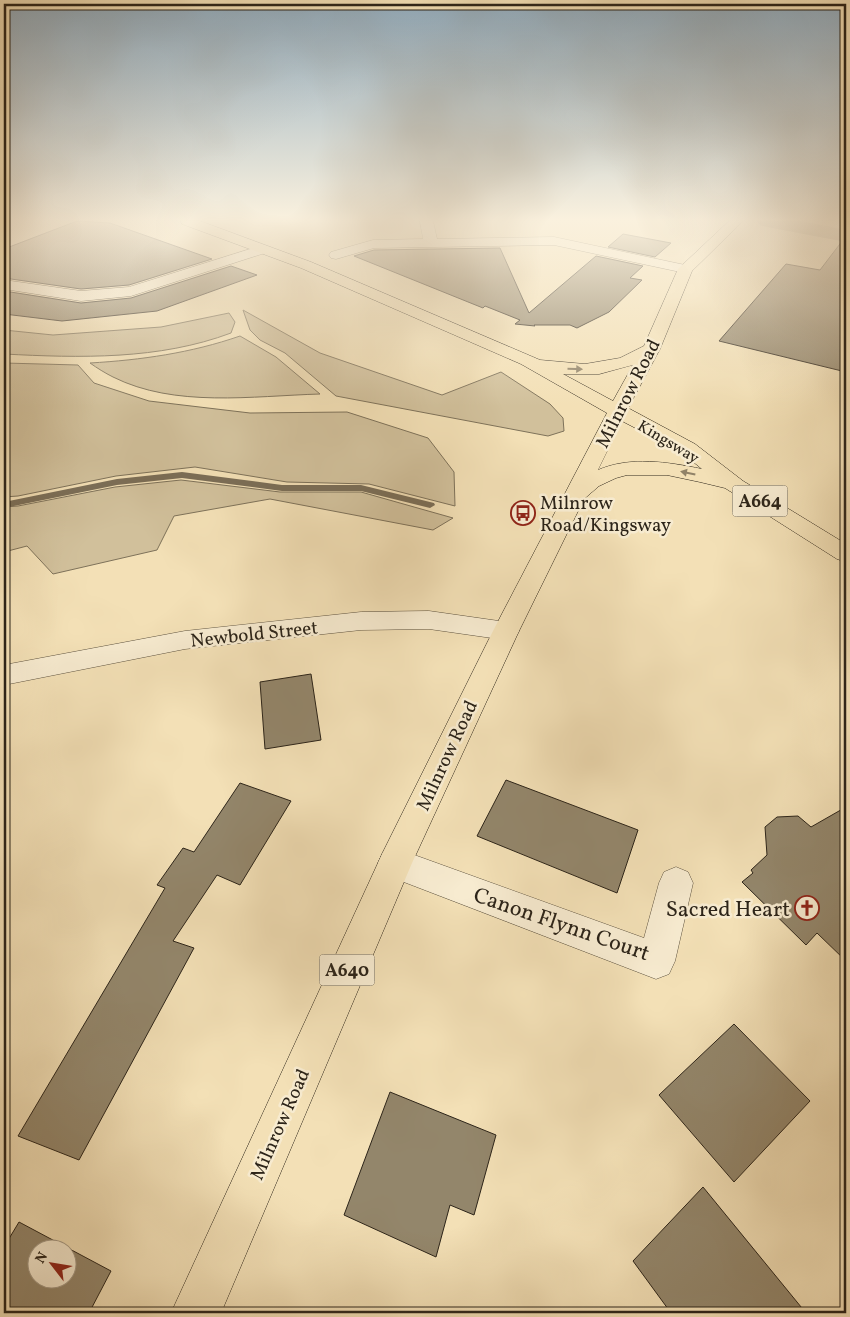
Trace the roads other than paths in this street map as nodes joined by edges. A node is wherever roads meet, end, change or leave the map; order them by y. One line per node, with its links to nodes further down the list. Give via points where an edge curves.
1 (158, 282): 4 (street, via 131,291 81,296)
2 (348, 282): 6 (main road, A664)
3 (679, 282): 5 (main road, Milnrow Road / A640)
4 (4, 285)
5 (651, 349): 6 (main road, A664, one-way to 5, via 559,368 593,369 622,364); 7 (main road, Milnrow Road / A640)
6 (528, 360): 7 (main road, A664)
7 (617, 411): 8 (main road, Kingsway / A664, via 688,448); 9 (main road, Milnrow Road / A640)
8 (735, 486): 9 (main road, A664, one-way to 9, via 676,470 639,468 601,475); 10 (main road, Kingsway / A664)
9 (576, 494): 11 (main road, Milnrow Road / A640)
10 (846, 554)
11 (506, 630): 12 (street, Newbold Street, via 429,620 361,621 184,640); 13 (main road, Milnrow Road / A640)
12 (4, 675)
13 (395, 863): 14 (street, Canon Flynn Court, via 656,961); 15 (main road, Milnrow Road / A640)
14 (676, 882)
15 (196, 1313)

